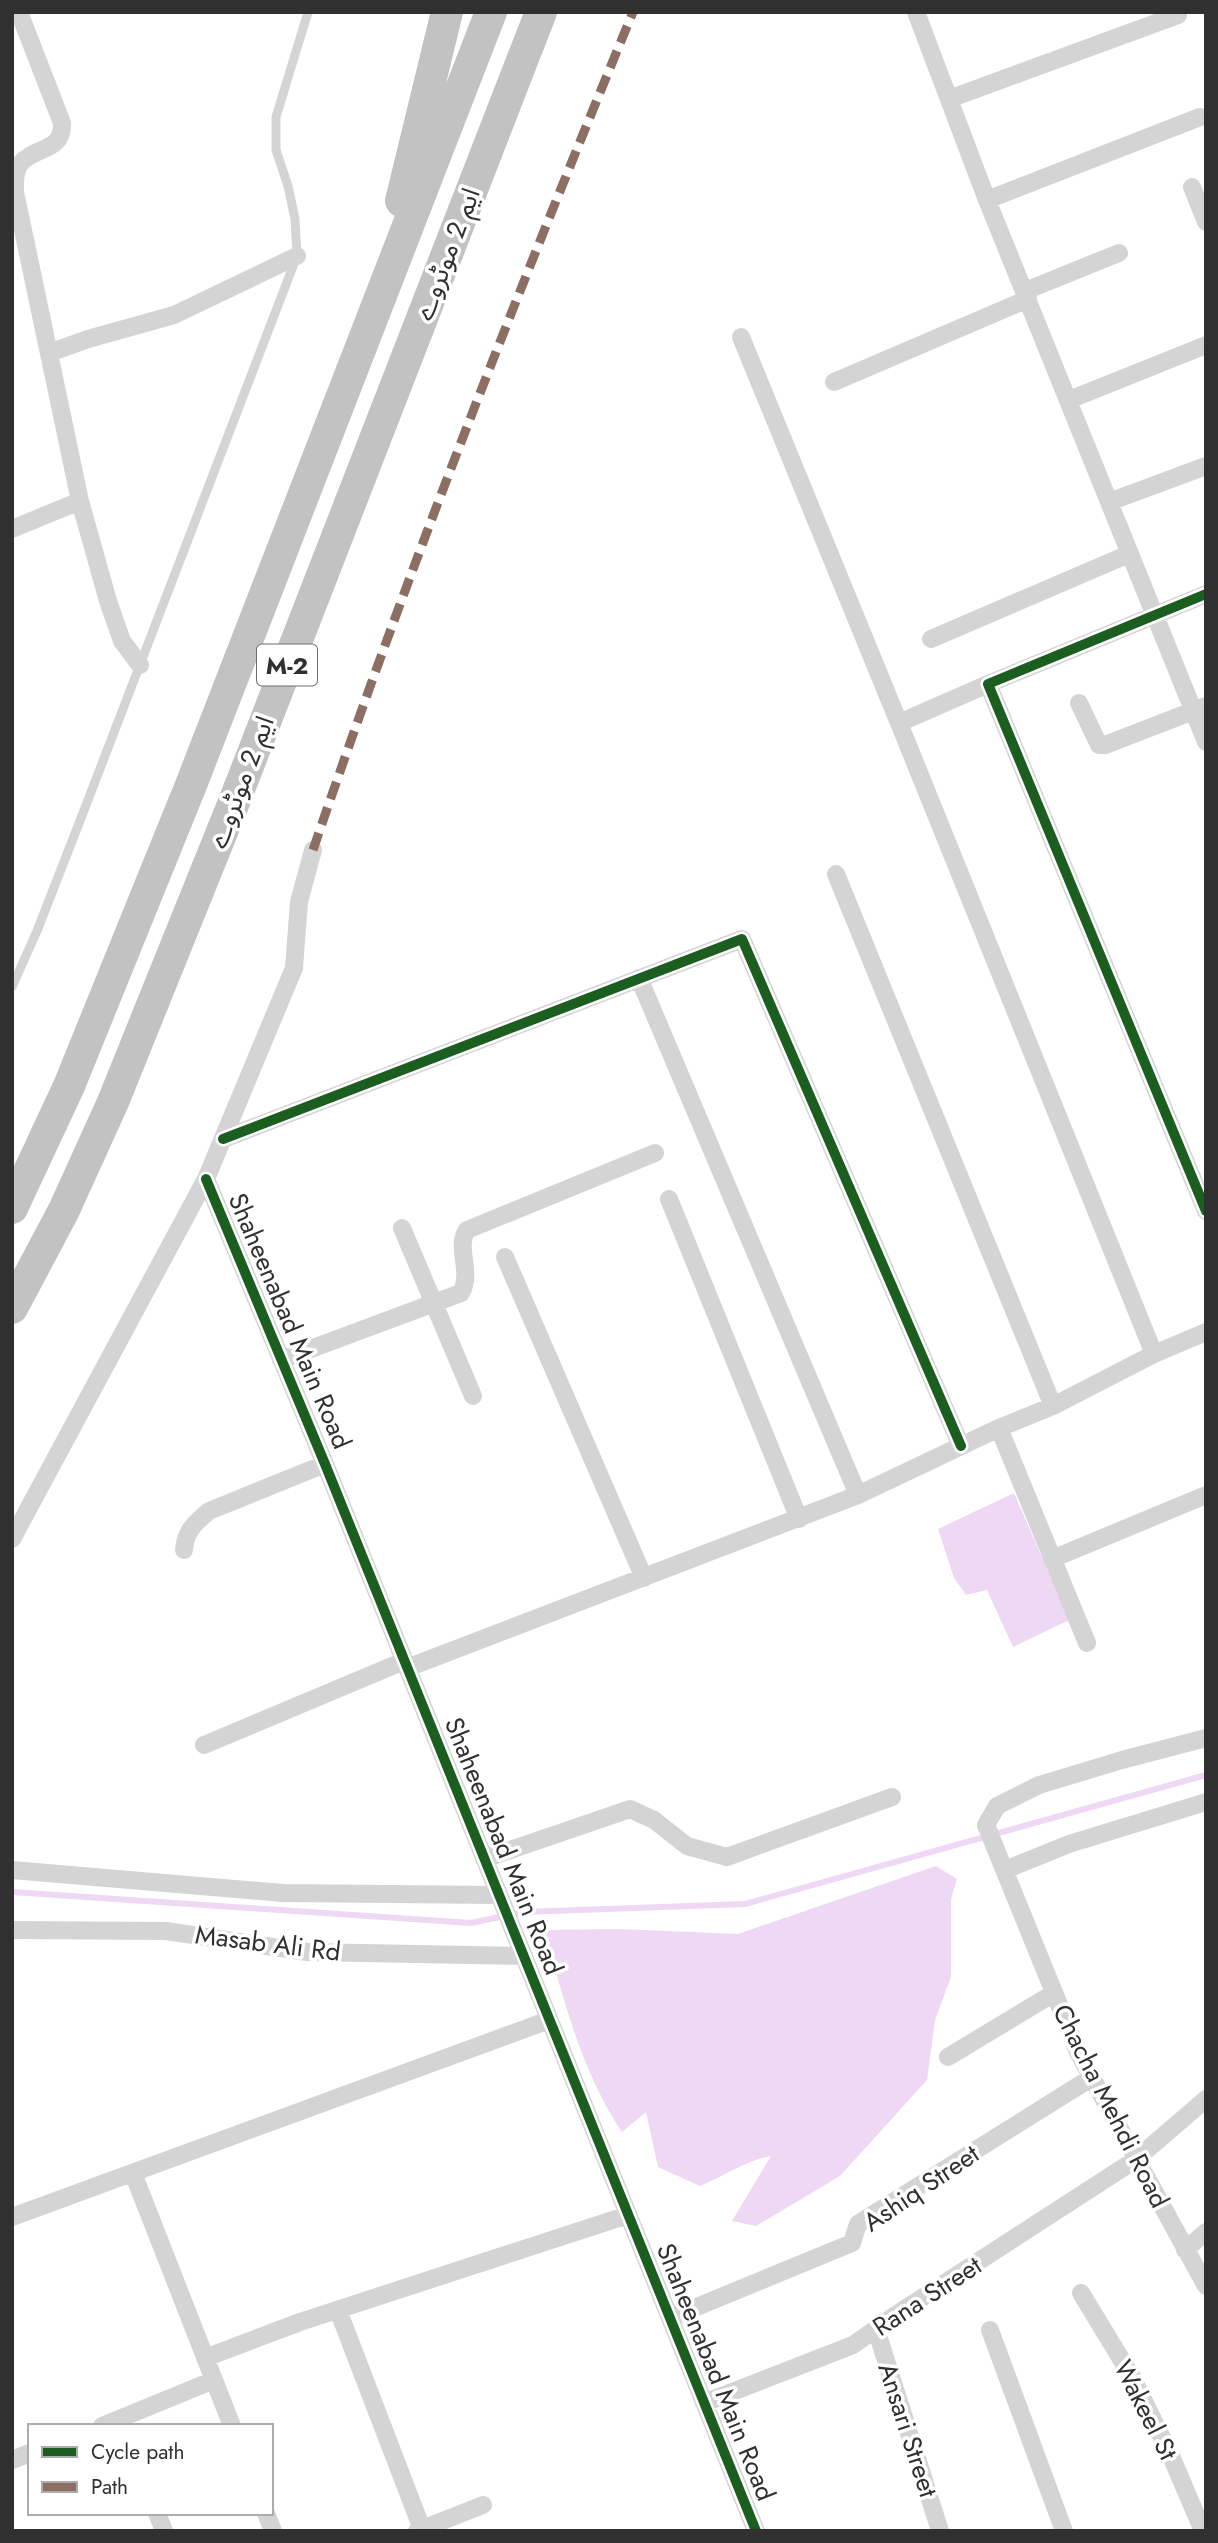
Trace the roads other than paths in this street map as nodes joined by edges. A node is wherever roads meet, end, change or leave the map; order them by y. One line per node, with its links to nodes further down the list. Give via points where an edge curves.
1 (19, 12): 19 (street, via 62,123 56,143 20,163 15,177)
2 (308, 12): 14 (lane, via 276,117 276,150 295,219)
3 (446, 12): 16 (highway)
4 (491, 12): 16 (highway, ایم 2 موٹروے / M-2)
5 (541, 12): 51 (highway, ایم 2 موٹروے / M-2, via 114,1102)
6 (916, 12): 8 (street)
7 (1178, 15): 8 (street)
8 (949, 99): 11 (street)
9 (1200, 117): 11 (street)
10 (1192, 187): 12 (street)
11 (987, 200): 15 (street)
12 (1206, 222)
13 (1119, 253): 15 (street)
14 (297, 256): 19 (street, via 174,315); 30 (lane)
15 (1026, 295): 20 (street); 21 (street)
16 (367, 335): 36 (highway, ایم 2 موٹروے / M-2)
17 (741, 337): 34 (street)
18 (1206, 345): 21 (street)
19 (49, 353): 23 (street)
20 (834, 383)
21 (1069, 400): 24 (street)
22 (1206, 466): 24 (street)
23 (80, 502): 25 (street); 30 (street, via 122,641)
24 (1109, 502): 26 (street)
25 (12, 529)
26 (1129, 554): 28 (street); 29 (street)
27 (1206, 594): 28 (street)
28 (1153, 614): 31 (street); 33 (street)
29 (931, 639)
30 (140, 665): 40 (lane)
31 (988, 684): 34 (street); 47 (street)
32 (1079, 704): 33 (street, via 1098,745)
33 (1199, 708): 35 (street)
34 (899, 723): 53 (street)
35 (1206, 741)
36 (191, 785): 43 (highway); 46 (highway, ایم 2 موٹروے / M-2, via 69,1086)
37 (313, 850): 41 (street, via 299,902 294,968)
38 (836, 874): 56 (street)
39 (639, 978): 41 (street); 58 (street, via 741,939); 61 (street)
40 (12, 987)
41 (223, 1139): 44 (street)
42 (655, 1153): 50 (street, via 467,1230 463,1241 466,1285 461,1293)
43 (12, 1162)
44 (206, 1179): 54 (street, Shaheenabad Main Road); 63 (street)
45 (669, 1199): 62 (street)
46 (12, 1208)
47 (1206, 1211)
48 (402, 1228): 50 (street)
49 (505, 1256): 66 (street)
50 (435, 1304): 54 (street); 55 (street)
51 (12, 1308)
52 (1206, 1332): 53 (street)
53 (1154, 1354): 56 (street)
54 (281, 1360): 59 (street, Shaheenabad Main Road)
55 (473, 1396)
56 (1053, 1406): 57 (street)
57 (999, 1428): 58 (street); 65 (street)
58 (961, 1446): 61 (street)
59 (325, 1464): 64 (street, via 209,1511 185,1537); 68 (street, Shaheenabad Main Road)
60 (1206, 1494): 65 (street)
61 (858, 1495): 62 (street)
62 (799, 1519): 66 (street)
63 (12, 1539)
64 (184, 1550)
65 (1052, 1559): 67 (street)
66 (643, 1578): 68 (street)
67 (1087, 1643)
68 (406, 1665): 70 (street); 73 (street, Shaheenabad Main Road)
69 (1206, 1738): 75 (street, Chacha Mehdi Road, via 1039,1786 997,1805 986,1825)
70 (204, 1745)
71 (892, 1797): 73 (street, via 727,1857 687,1846 654,1820 630,1809)
72 (1206, 1802): 75 (street, via 1069,1844)
73 (484, 1859): 76 (street, Shaheenabad Main Road)
74 (12, 1870): 76 (street, via 283,1893)
75 (1004, 1870): 79 (street, Chacha Mehdi Road)
76 (498, 1895): 78 (street, Shaheenabad Main Road)
77 (12, 1930): 78 (street, Masab Ali Rd, via 166,1931 307,1952)
78 (524, 1956): 80 (street, Shaheenabad Main Road)
79 (1054, 1993): 81 (street); 82 (street, Chacha Mehdi Road)
80 (549, 2020): 85 (street); 86 (street, Shaheenabad Main Road)
81 (948, 2057)
82 (1091, 2078): 84 (street, Chacha Mehdi Road); 93 (street, Ashiq Street, via 858,2224 852,2243)
83 (1206, 2099): 84 (street, Rana Street)
84 (1135, 2160): 89 (street, Chacha Mehdi Road); 94 (street, Rana Street)
85 (133, 2173): 87 (street); 96 (street)
86 (628, 2215): 92 (street); 93 (street, Shaheenabad Main Road)
87 (12, 2217)
88 (1206, 2232): 89 (street)
89 (1185, 2249): 90 (street, Chacha Mehdi Road)
90 (1206, 2286)
91 (1081, 2293): 106 (street, Wakeel St, via 1132,2377)
92 (338, 2311): 96 (street); 102 (street)
93 (670, 2318): 98 (street, Shaheenabad Main Road)
94 (876, 2329): 98 (street, Rana Street, via 853,2345); 104 (street, Ansari Street)
95 (990, 2330): 105 (street)
96 (205, 2358): 97 (street)
97 (214, 2380): 99 (street); 100 (street)
98 (704, 2403): 103 (street, Shaheenabad Main Road)
99 (114, 2424)
100 (231, 2424)
101 (483, 2505): 102 (street)
102 (419, 2530)
103 (756, 2531)
104 (940, 2531)
105 (1064, 2531)
106 (1203, 2531)

